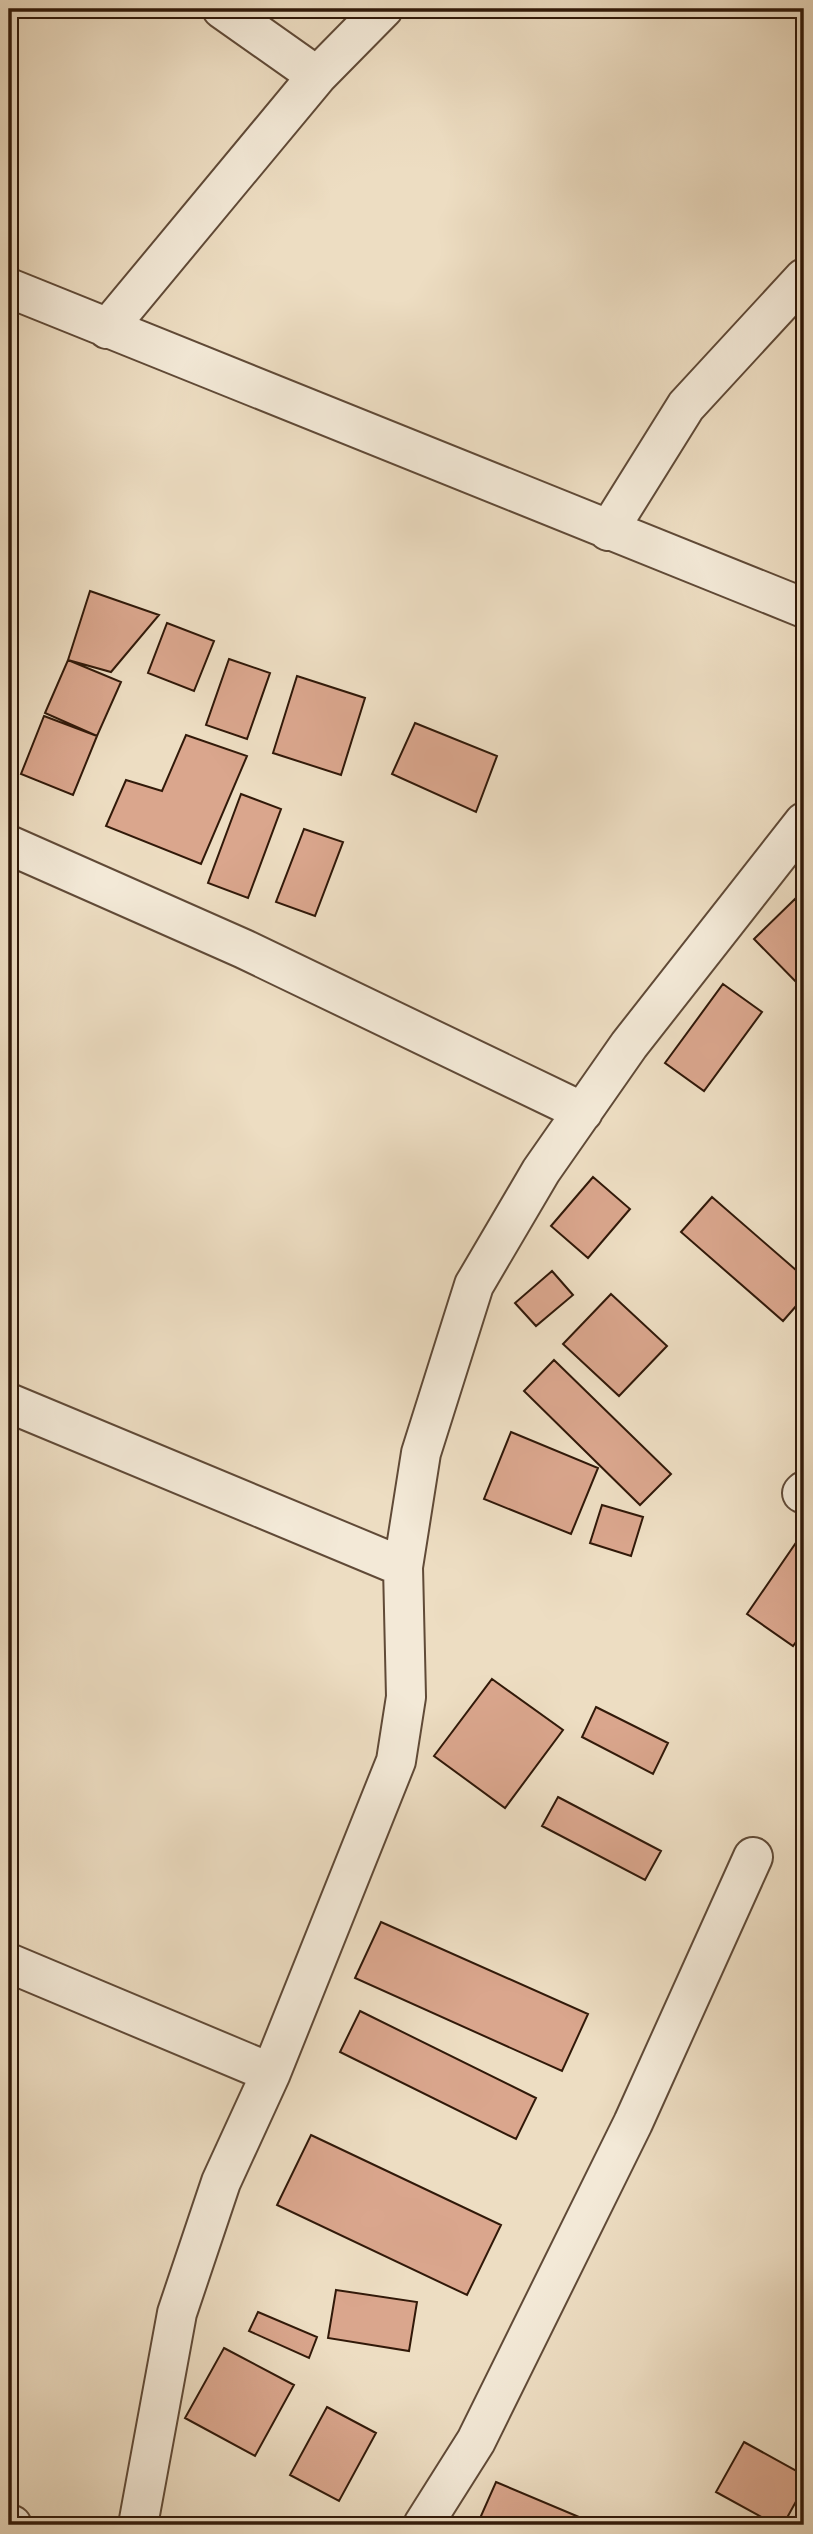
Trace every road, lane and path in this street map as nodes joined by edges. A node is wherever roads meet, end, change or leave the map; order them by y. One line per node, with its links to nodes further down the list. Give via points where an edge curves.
1 (222, 9): 3 (street)
2 (383, 9): 3 (street)
3 (317, 76): 6 (street)
4 (804, 278): 7 (street, via 686,406)
5 (9, 288): 6 (street)
6 (107, 329): 7 (street)
7 (608, 531): 8 (street)
8 (804, 608)
9 (804, 822): 11 (street, via 629,1045)
10 (9, 845): 11 (street, via 244,949)
11 (583, 1112): 13 (street, via 541,1171 474,1286 421,1453)
12 (9, 1403): 13 (street)
13 (402, 1567): 16 (street, via 406,1697 396,1761)
14 (753, 1857): 18 (street, via 633,2123 476,2441)
15 (9, 1962): 16 (street)
16 (271, 2073): 17 (street, via 222,2182 177,2313)
17 (138, 2525)
18 (423, 2525)

